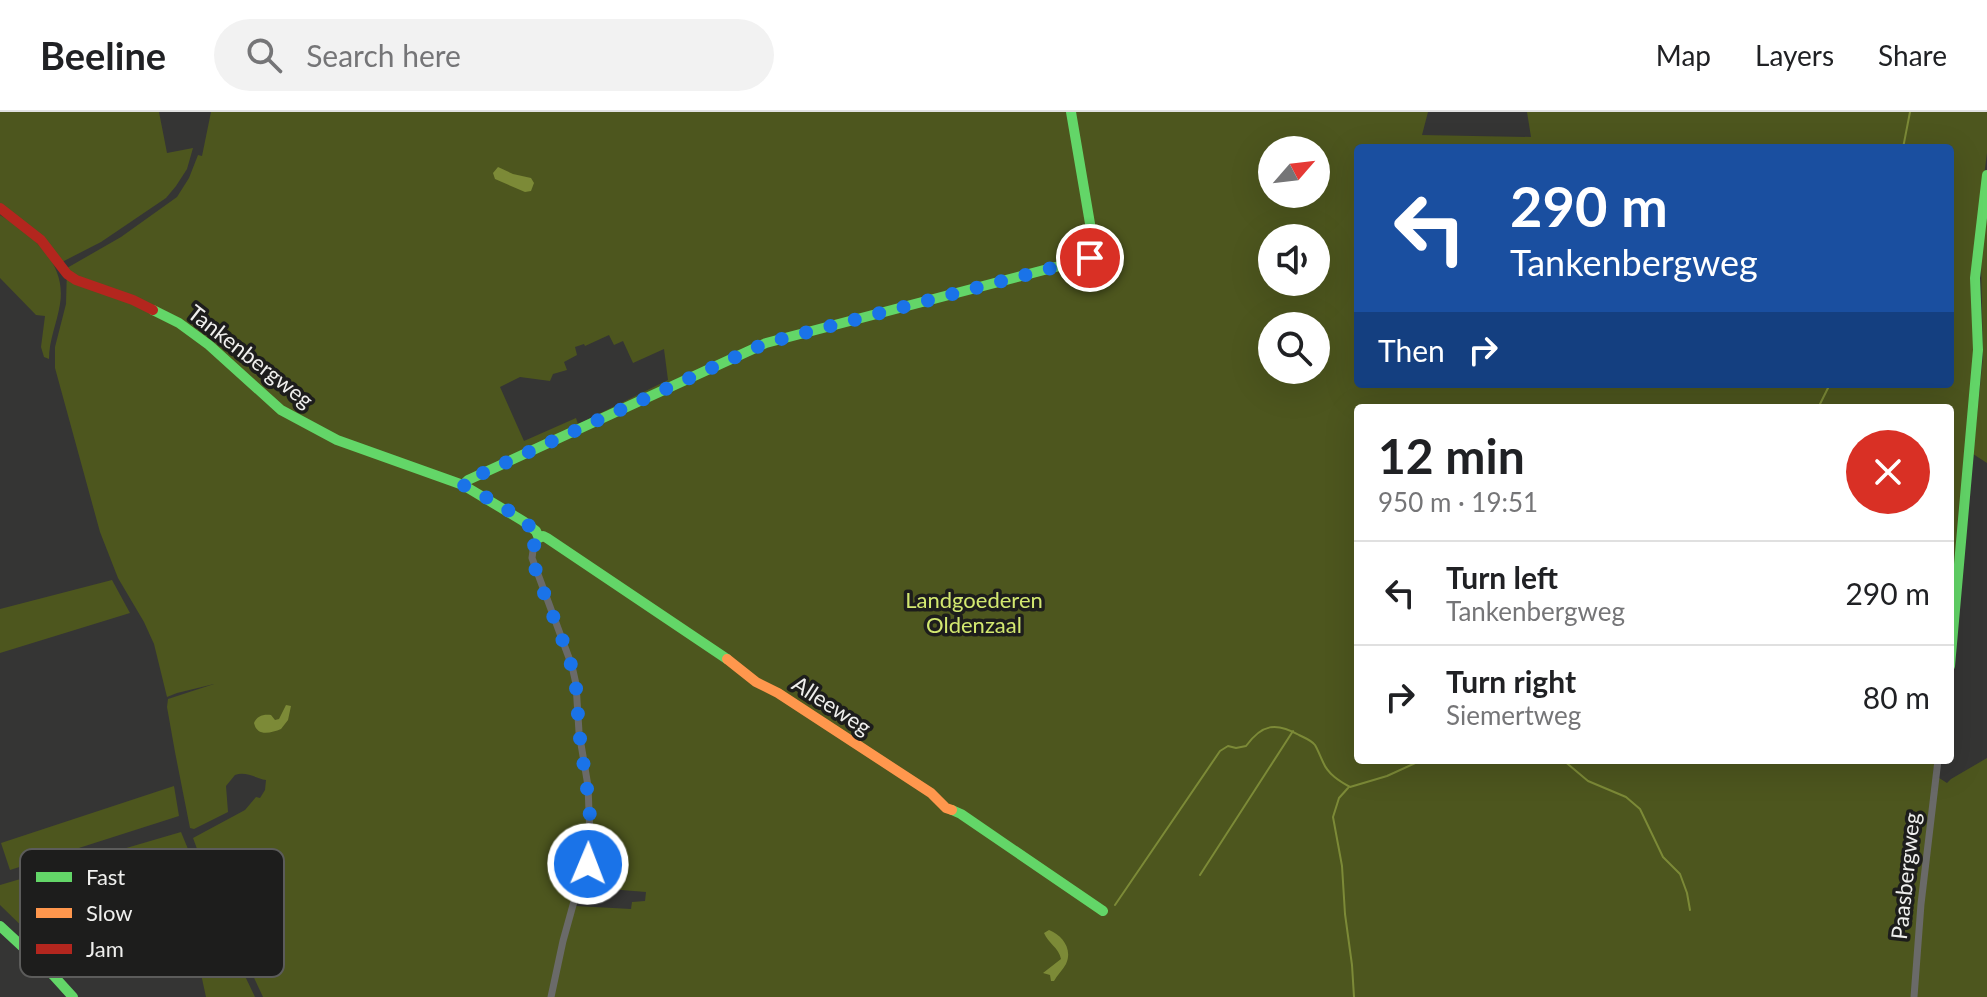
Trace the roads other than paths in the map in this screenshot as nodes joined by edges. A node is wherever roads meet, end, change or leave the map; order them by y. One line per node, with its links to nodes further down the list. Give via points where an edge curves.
1 (1071, 112): 4 (street, via 1094,247 1090,258 766,343)
2 (1987, 175): 6 (street, via 1976,266 1978,350)
3 (0, 208): 4 (street, Tankenbergweg, via 32,231 67,274 179,323 291,416 337,440)
4 (463, 485): 5 (street, Tankenbergweg, via 523,521)
5 (539, 538): 8 (street, Alleeweg, via 547,538); 15 (street, via 532,558 576,684 590,837 588,864)
6 (1954, 621)
7 (1938, 764): 16 (street, Paasbergweg)
8 (1103, 911)
9 (0, 926): 10 (street)
10 (20, 944)
11 (55, 977): 13 (street)
12 (56, 977): 14 (street)
13 (73, 997)
14 (83, 997)
15 (551, 997)
16 (1914, 997)

